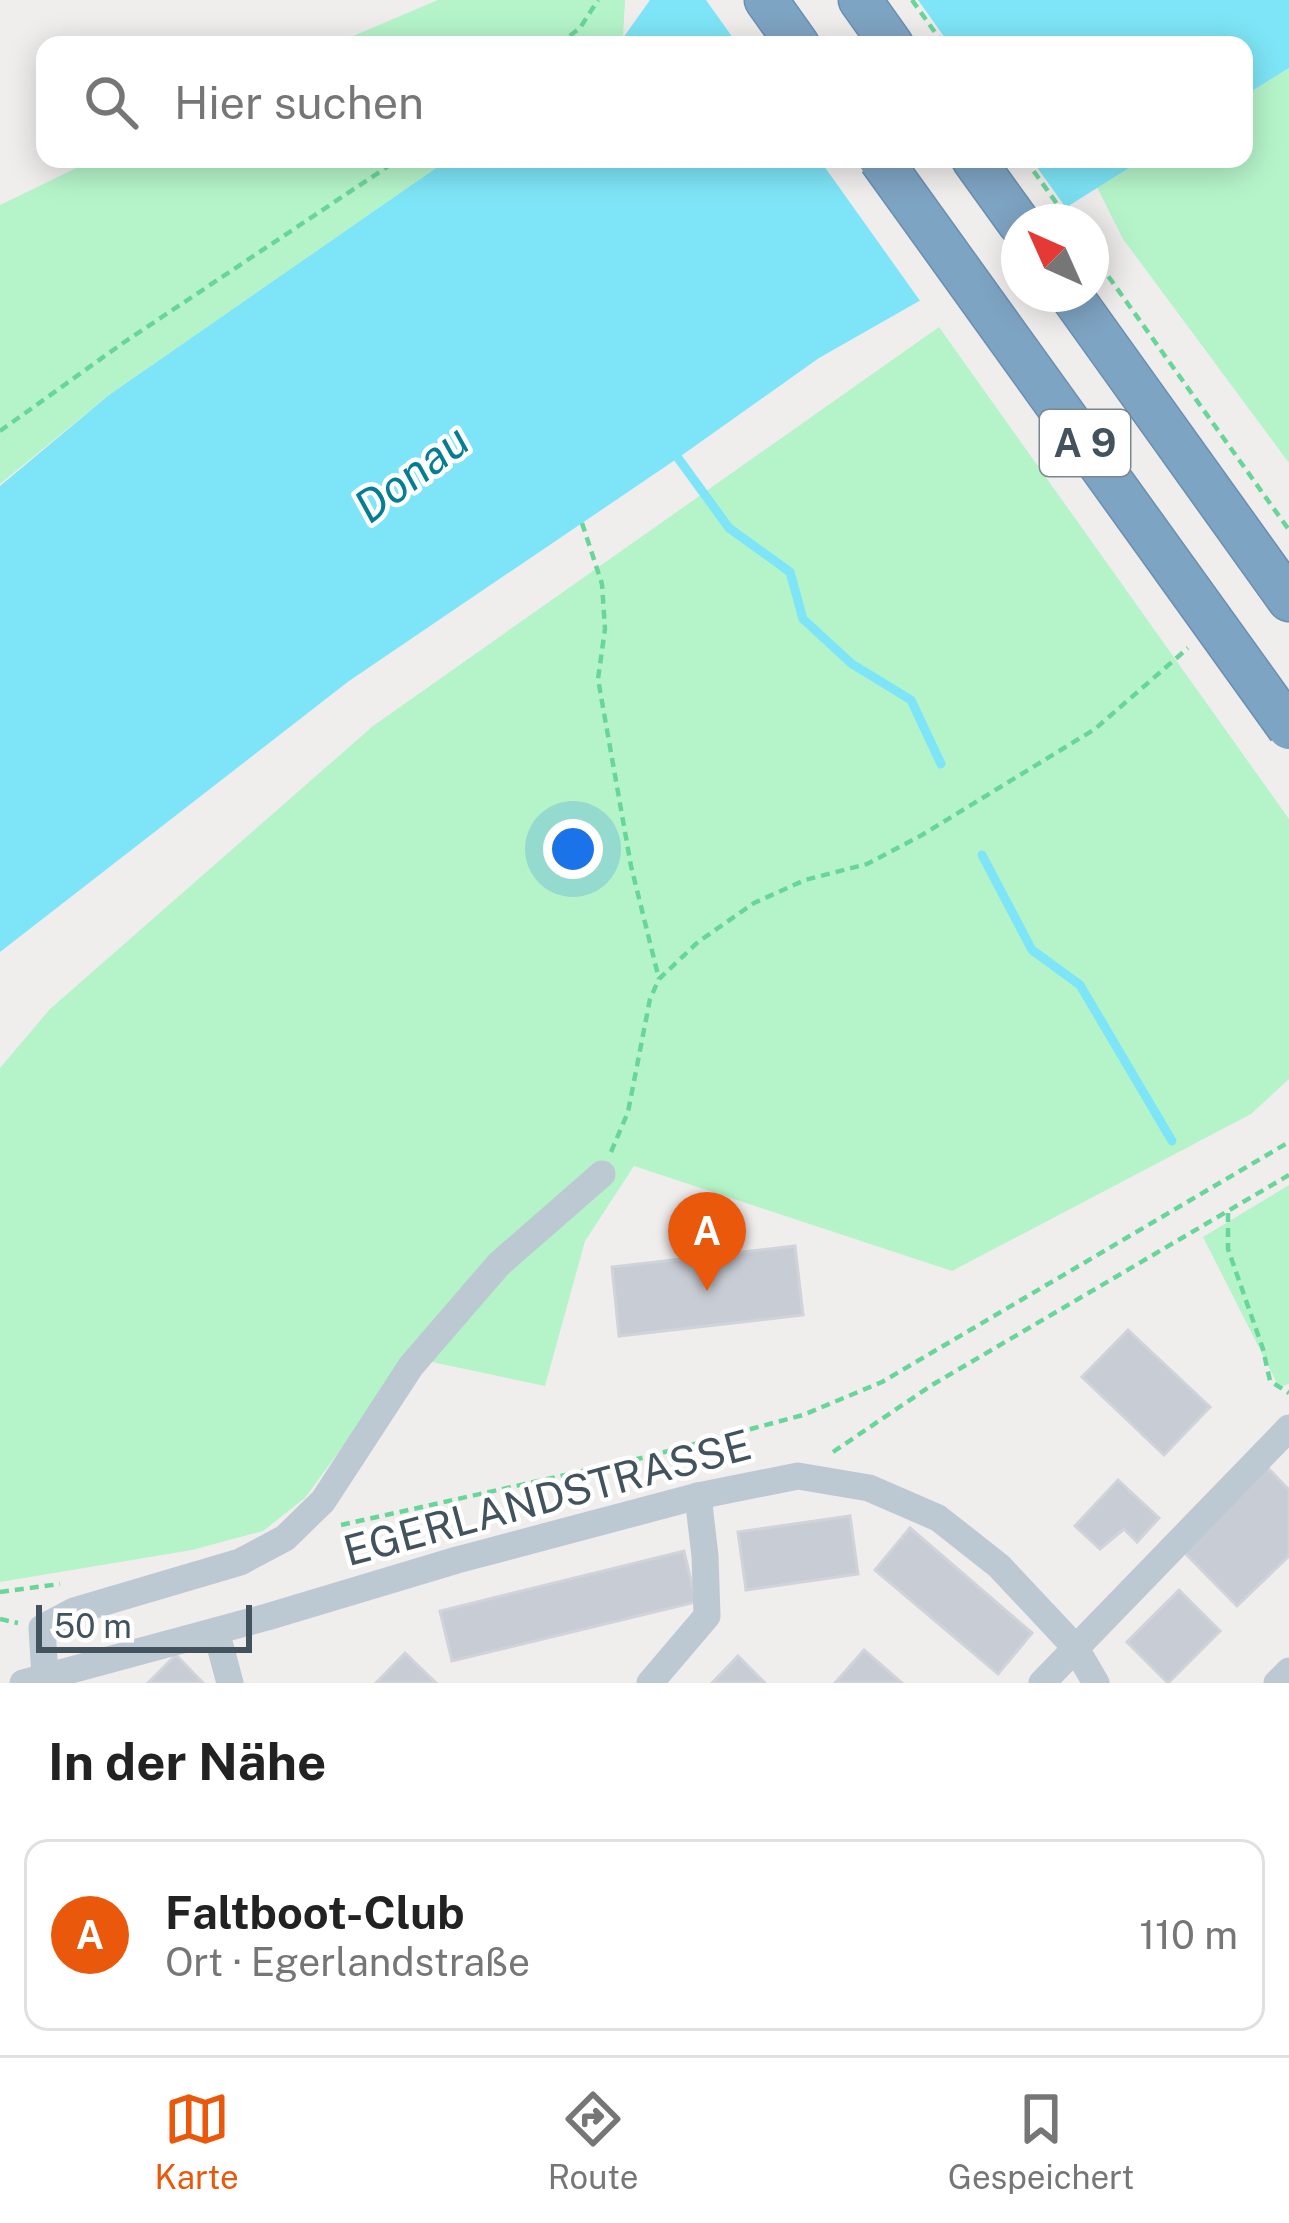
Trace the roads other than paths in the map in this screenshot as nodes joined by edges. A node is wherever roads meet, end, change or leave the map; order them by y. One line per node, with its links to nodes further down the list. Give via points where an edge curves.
1 (766, 0): 3 (highway)
2 (860, 0): 4 (highway)
3 (792, 36)
4 (886, 36)
5 (886, 168): 10 (highway, A 9, bridge)
6 (980, 168): 7 (highway)
7 (1006, 204)
8 (1083, 312): 9 (highway, A 9)
9 (1289, 600)
10 (1289, 728)
11 (602, 1174): 17 (street, via 470,1298 411,1366 323,1501 285,1538 240,1562 74,1611 42,1628)
12 (1289, 1428): 15 (street)
13 (698, 1496): 14 (street, EGERLANDSTRASSE); 15 (street, EGERLANDSTRASSE, via 798,1476 868,1488 938,1518 999,1566); 19 (street, via 707,1616)
14 (216, 1631): 17 (street, EGERLANDSTRASSE); 18 (street)
15 (1075, 1647): 20 (street); 21 (street, EGERLANDSTRASSE)
16 (1289, 1671): 22 (street)
17 (34, 1680)
18 (230, 1683)
19 (650, 1683)
20 (1042, 1683)
21 (1096, 1683)
22 (1277, 1683)

